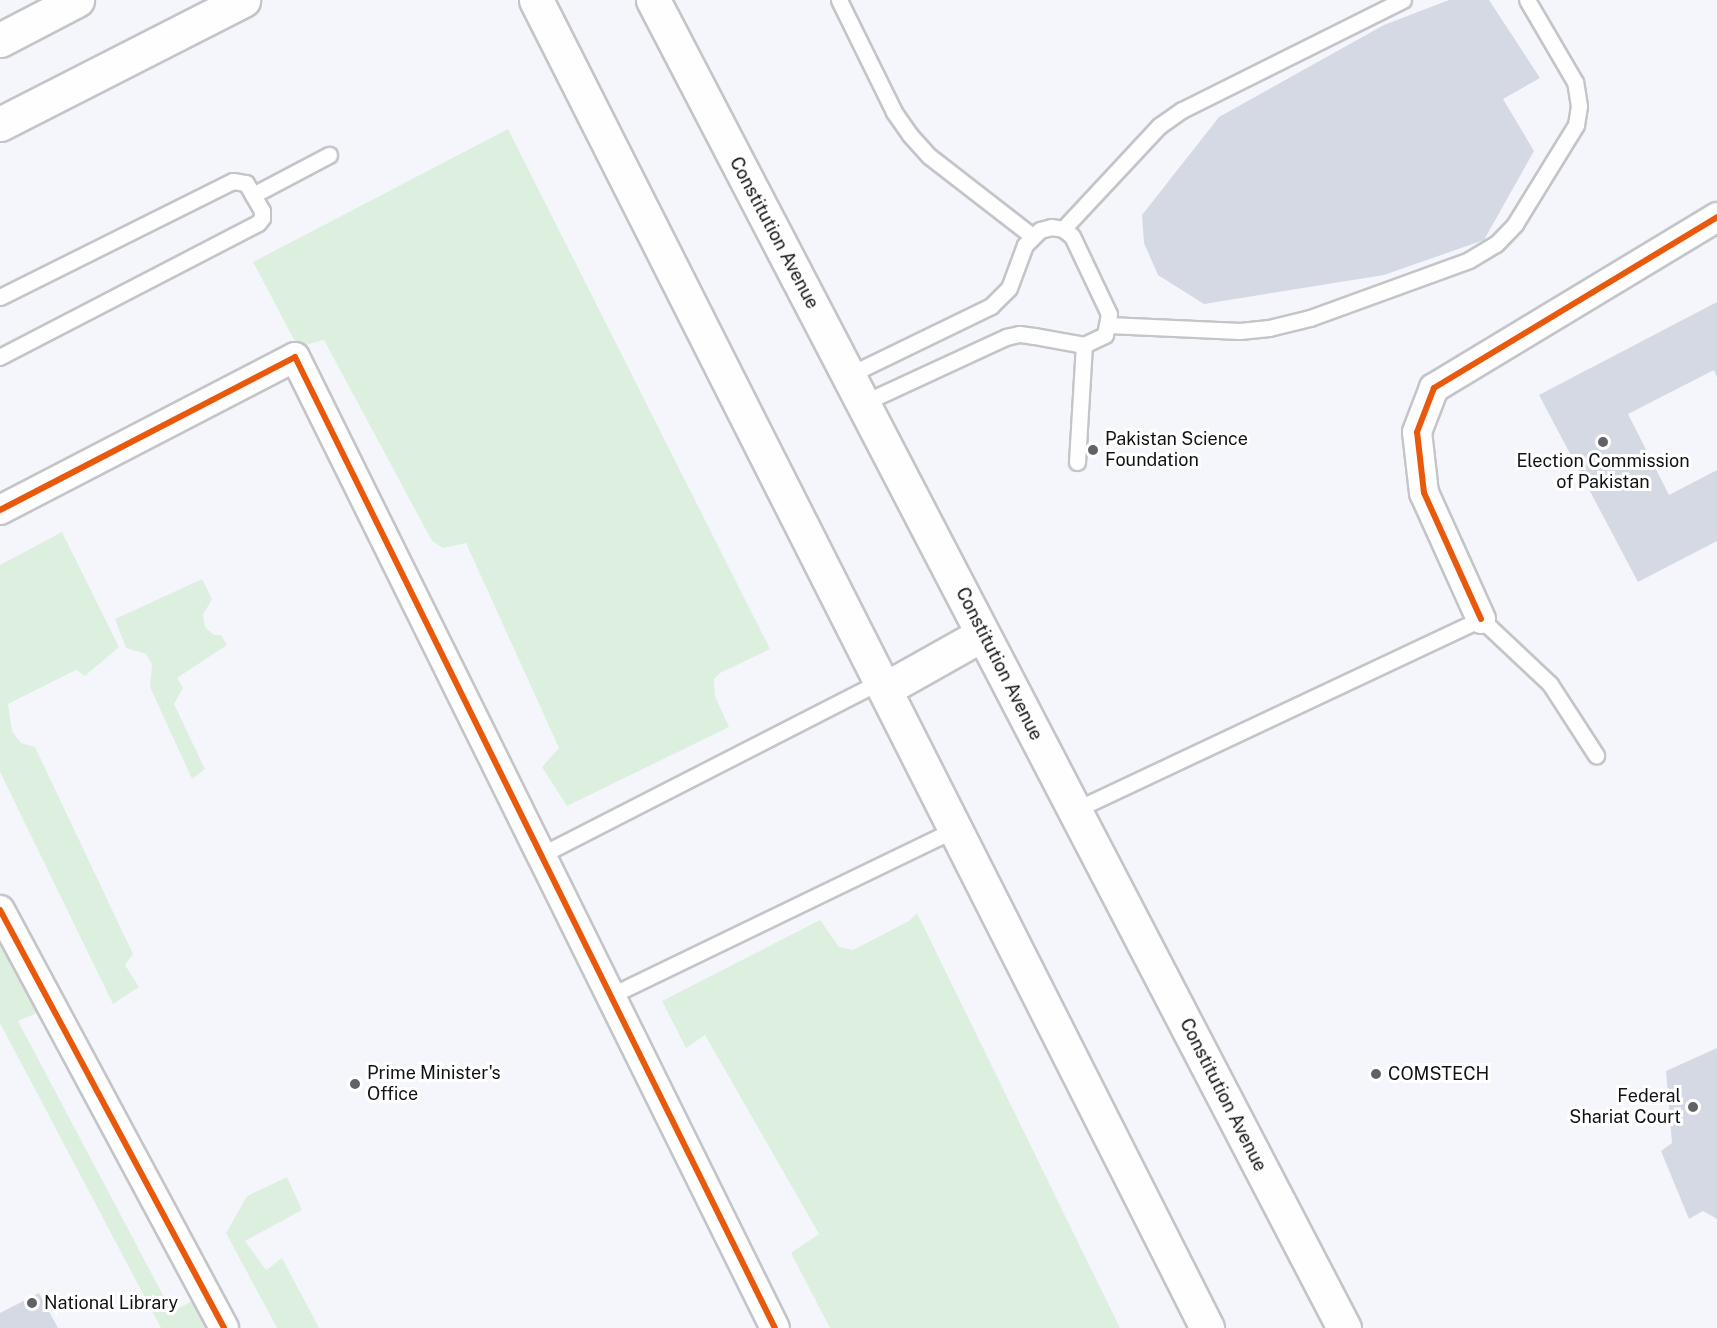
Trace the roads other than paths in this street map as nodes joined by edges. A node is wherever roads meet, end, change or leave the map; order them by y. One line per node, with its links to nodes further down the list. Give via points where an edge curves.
1 (76, 0): 8 (main road)
2 (243, 0): 9 (main road)
3 (536, 0): 24 (main road)
4 (653, 0): 19 (main road, Constitution Avenue)
5 (839, 0): 14 (lane, via 894,112 910,135 929,156)
6 (1403, 0): 13 (lane, via 1182,110 1160,126)
7 (1527, 0): 16 (lane, via 1575,82 1579,106 1576,124 1515,224 1496,244 1458,264 1310,318 1269,328 1240,331)
8 (0, 40)
9 (0, 124)
10 (329, 155): 11 (lane)
11 (253, 195): 15 (lane, via 246,183 233,181); 18 (lane, via 262,212 258,223)
12 (1717, 218): 22 (street, via 1434,388 1417,432 1424,493)
13 (1063, 230): 14 (lane, via 1051,227); 16 (lane, via 1072,236 1109,314)
14 (1032, 236): 19 (lane, via 1009,288 991,306)
15 (0, 297)
16 (1108, 325): 17 (lane, via 1105,335)
17 (1084, 345): 19 (lane, via 1019,334); 20 (lane)
18 (0, 357)
19 (856, 389): 23 (main road, Constitution Avenue)
20 (1077, 462)
21 (0, 510): 28 (street, via 295,357)
22 (1481, 619): 25 (lane, via 1550,684); 26 (lane)
23 (983, 634): 24 (main road); 26 (main road, Constitution Avenue)
24 (883, 685): 27 (main road); 28 (lane)
25 (1596, 755)
26 (1075, 810): 34 (main road, Constitution Avenue)
27 (956, 829): 30 (lane); 33 (main road)
28 (543, 855): 30 (street)
29 (0, 910): 31 (street)
30 (612, 995): 32 (street)
31 (224, 1328)
32 (775, 1328)
33 (1206, 1328)
34 (1344, 1328)

